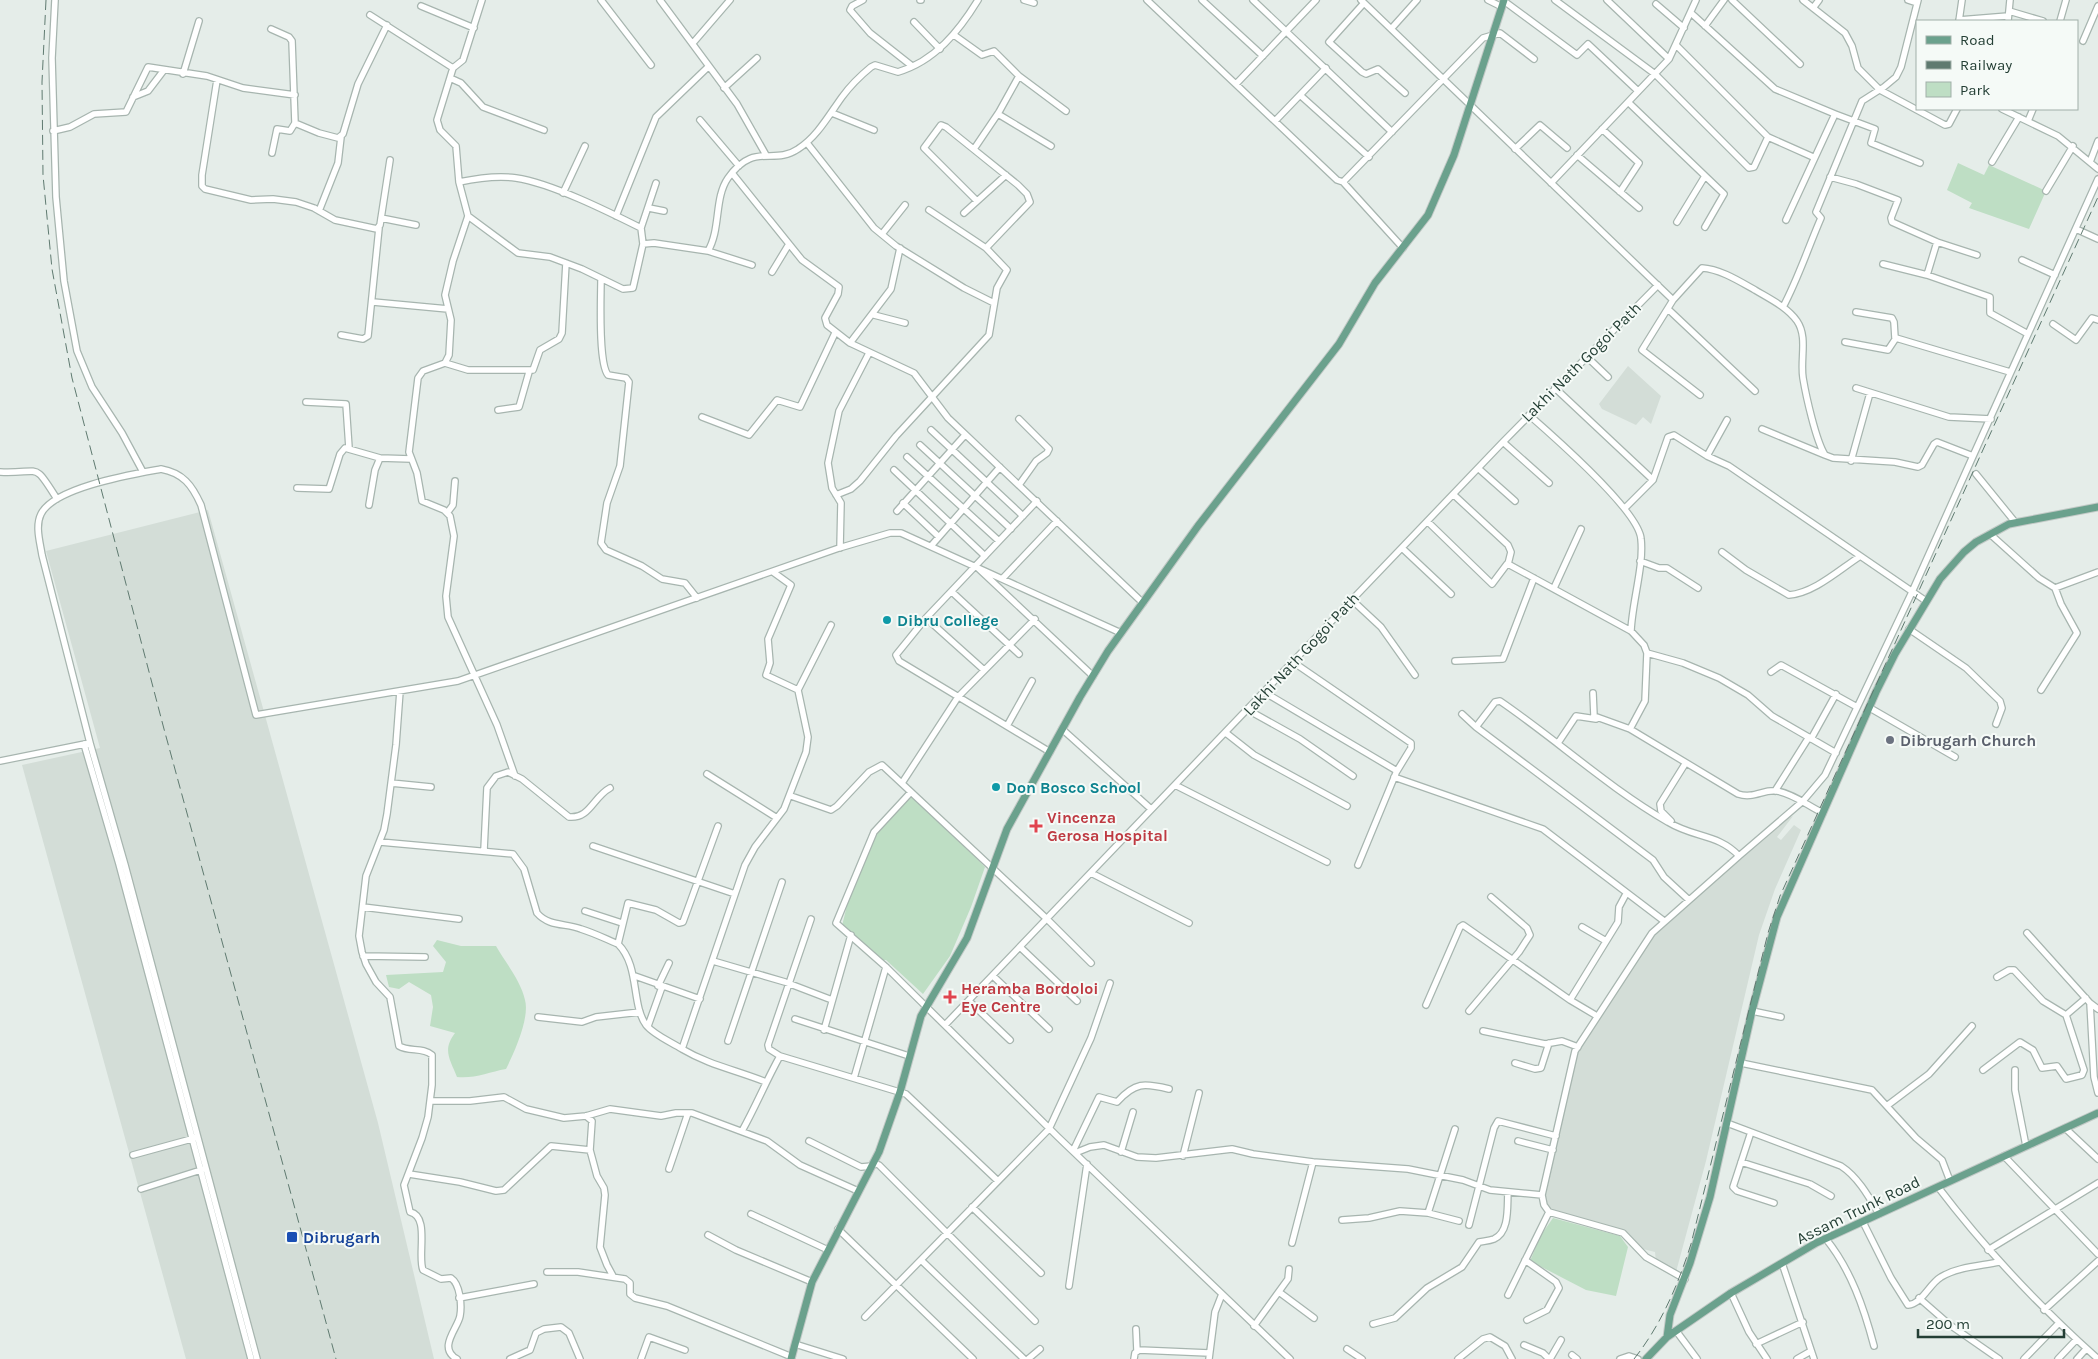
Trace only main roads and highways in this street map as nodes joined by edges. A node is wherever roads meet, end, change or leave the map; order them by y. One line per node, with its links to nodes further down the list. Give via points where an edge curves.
1 (1504, 3): 5 (main road, via 1454,155 1421,226 1372,287 1338,344 1198,526 1121,633 1062,729 1008,829 961,949 918,1025 900,1092 872,1165 812,1282)
2 (2098, 507): 4 (main road, via 2015,522 1990,534 1964,552 1940,579 1909,629 1776,917 1710,1197 1685,1279 1670,1315)
3 (2098, 1113): 4 (main road, Assam Trunk Road, via 1826,1239 1731,1293)
4 (1667, 1337): 6 (main road, Assam Trunk Road)
5 (792, 1358)
6 (1646, 1359)

